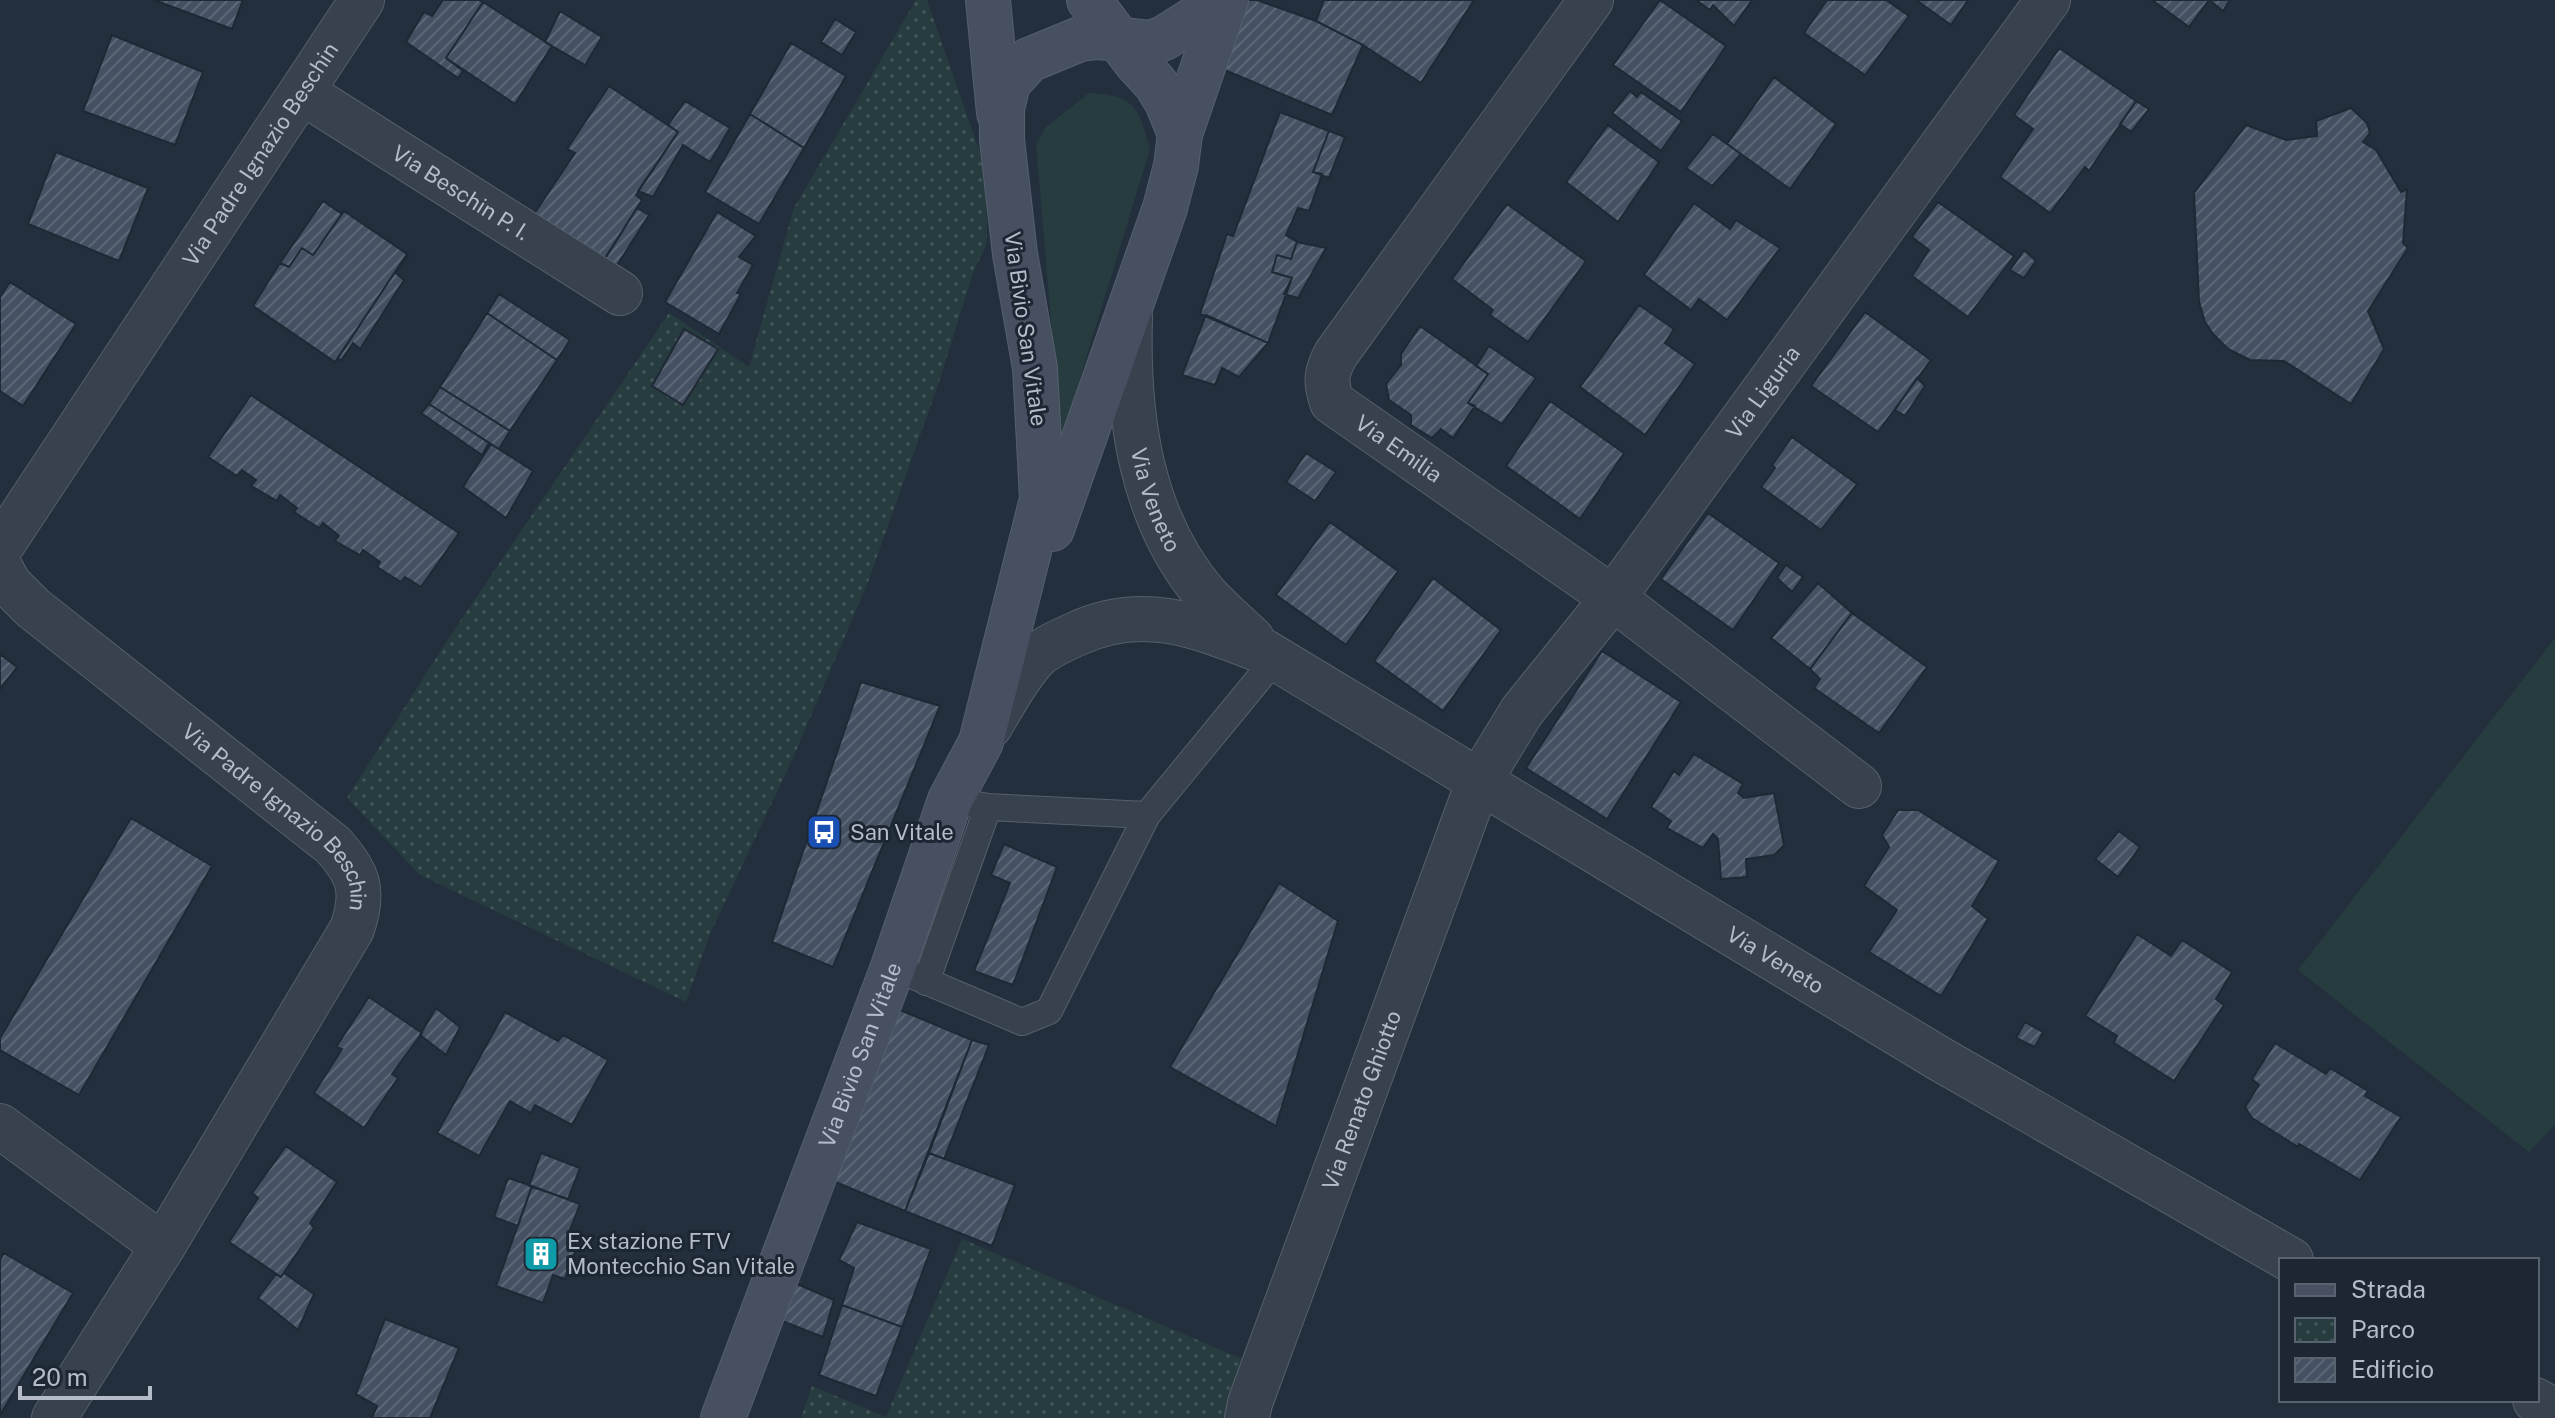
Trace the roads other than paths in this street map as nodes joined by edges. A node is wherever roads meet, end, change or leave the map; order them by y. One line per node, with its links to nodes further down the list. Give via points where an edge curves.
1 (362, 0): 9 (street, Via Padre Ignazio Beschin)
2 (988, 0): 11 (main road)
3 (1089, 0): 8 (main road)
4 (1209, 0): 8 (main road, Via Bivio San Vitale, via 1196,18 1164,38 1151,43)
5 (1226, 0): 10 (main road, Via Bivio San Vitale)
6 (1591, 0): 16 (street, Via Emilia, via 1336,354 1326,384 1332,402)
7 (2048, 0): 16 (street, Via Liguria)
8 (1117, 39): 10 (main road, via 1156,84); 11 (main road, Via Bivio San Vitale, via 1080,39 1029,60 1008,83)
9 (302, 92): 12 (street, Via Beschin P. I.); 14 (street, Via Padre Ignazio Beschin)
10 (1180, 134): 13 (main road, Via Bivio San Vitale, via 1165,208)
11 (1002, 140): 18 (main road, Via Bivio San Vitale, via 1035,368 1042,499)
12 (620, 293)
13 (1130, 312): 17 (street, Via Veneto, via 1128,365 1136,442 1164,529 1206,594); 18 (main road, Via Bivio San Vitale)
14 (0, 548)
15 (0, 567): 26 (street, Via Padre Ignazio Beschin, via 33,608 333,845 360,892 352,929)
16 (1613, 598): 20 (street, Via Liguria, via 1522,711); 21 (street, Via Emilia)
17 (1270, 655): 19 (street, Via Veneto, via 1211,631 1159,618 1089,628 1037,656); 20 (street, Via Veneto); 23 (lane)
18 (992, 693): 19 (main road, Via Bivio San Vitale)
19 (981, 742): 22 (main road, Via Bivio San Vitale)
20 (1478, 783): 27 (street, Via Veneto, via 1940,1059); 30 (street, Via Renato Ghiotto)
21 (1859, 786)
22 (969, 804): 23 (lane); 24 (main road, Via Bivio San Vitale)
23 (1147, 815): 24 (lane, via 1049,1011 1022,1022)
24 (909, 974): 29 (main road, Via Bivio San Vitale)
25 (0, 1126): 26 (street)
26 (163, 1246): 28 (street, Via Padre Ignazio Beschin)
27 (2288, 1258)
28 (54, 1418)
29 (723, 1418)
30 (1247, 1418)

